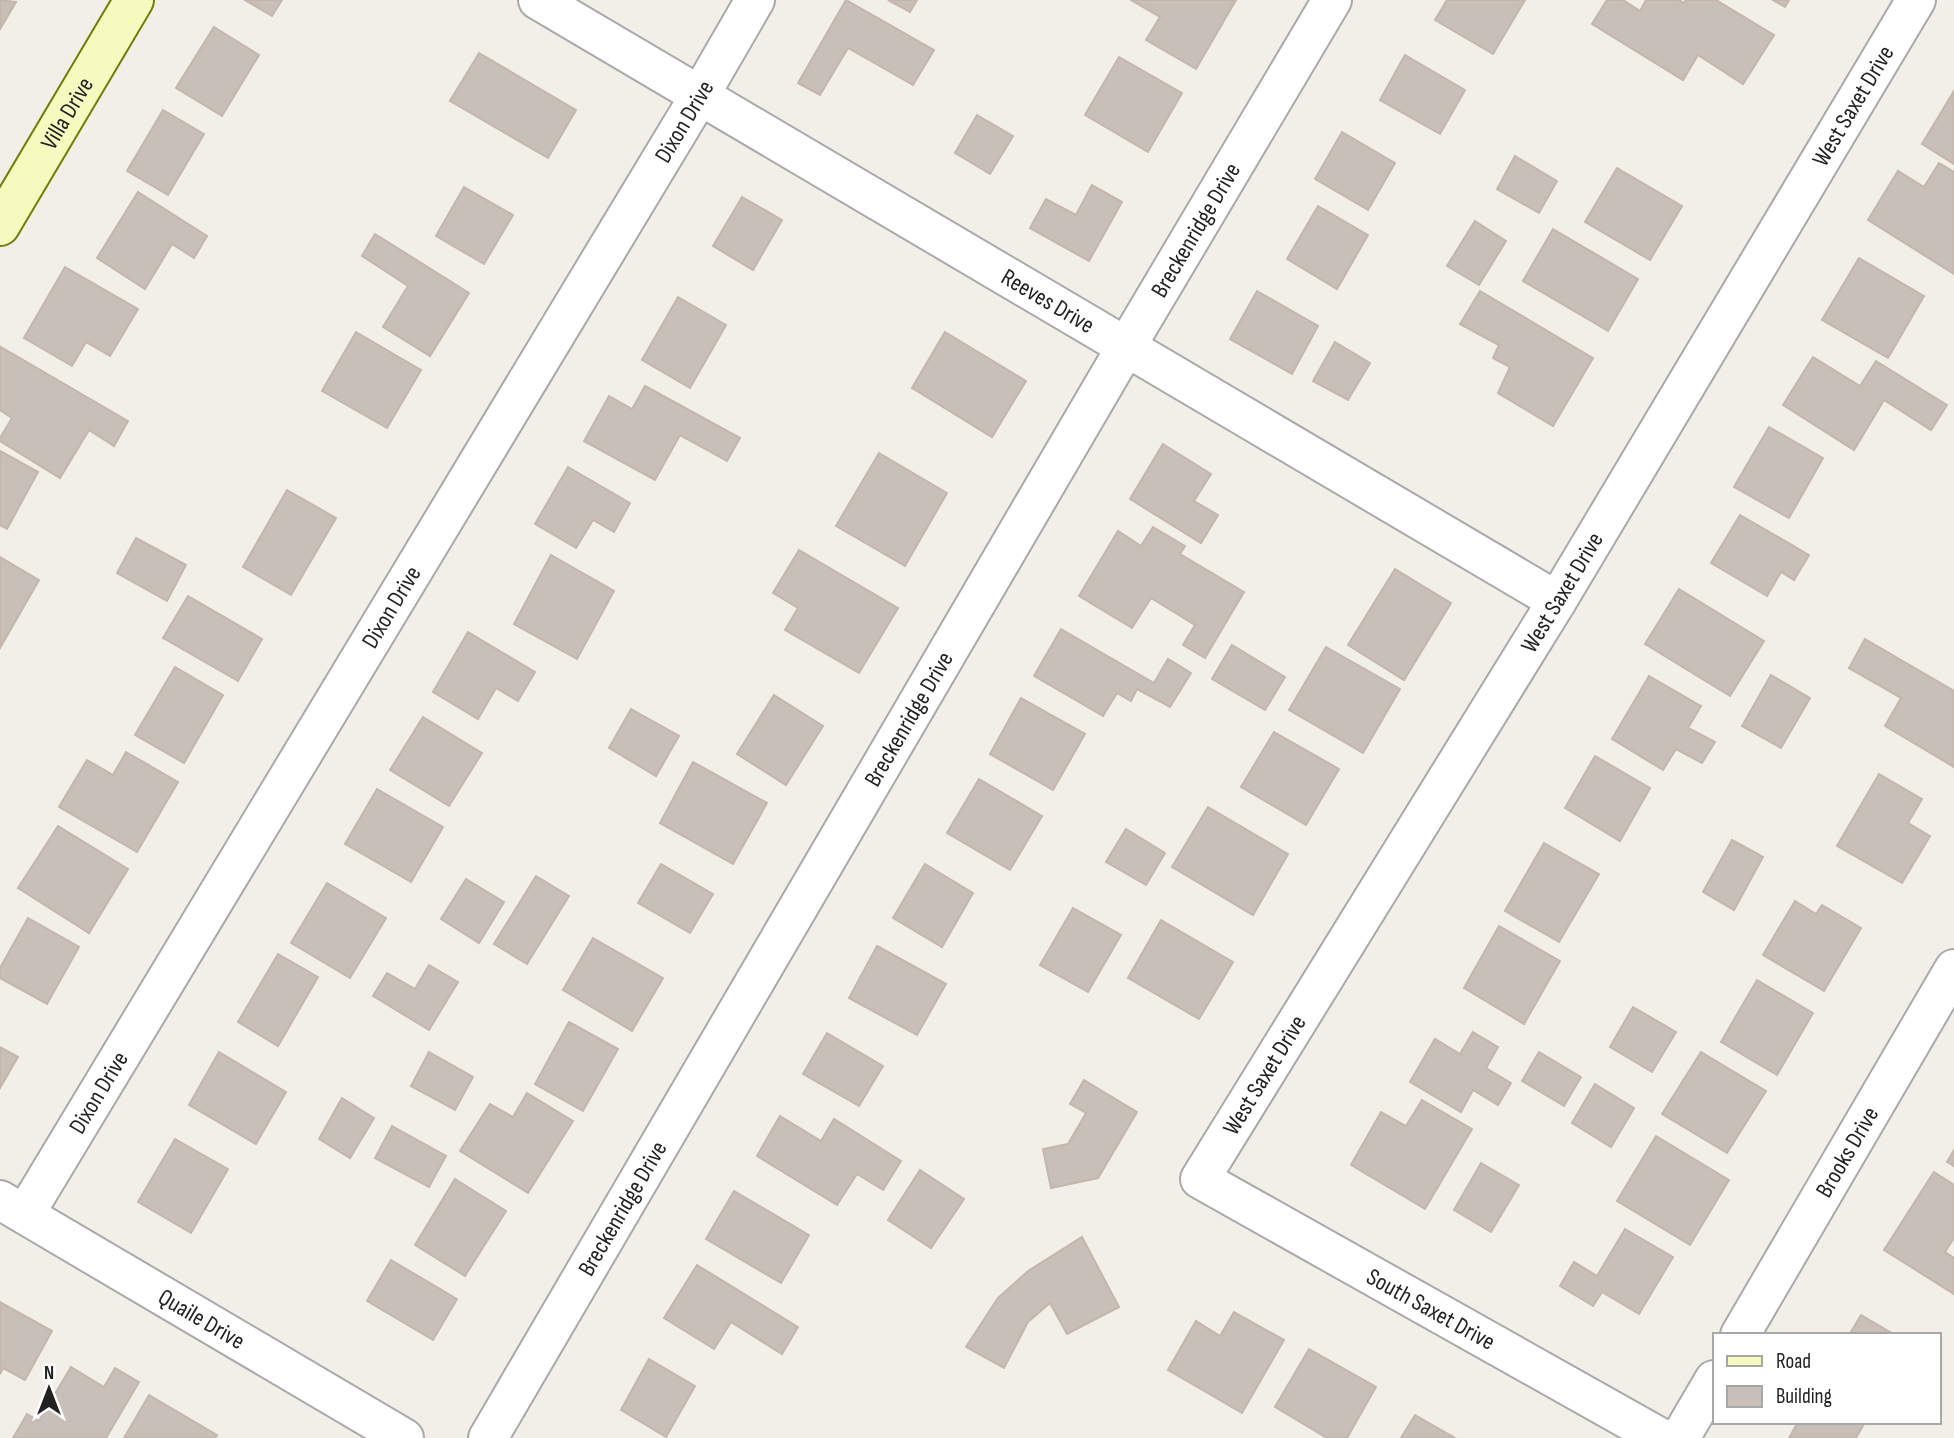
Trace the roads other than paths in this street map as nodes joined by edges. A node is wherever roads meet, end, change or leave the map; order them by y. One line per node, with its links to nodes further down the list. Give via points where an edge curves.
1 (134, 0): 7 (street, Villa Drive)
2 (538, 0): 6 (street, Reeves Drive)
3 (755, 0): 6 (street, Dixon Drive)
4 (1332, 0): 8 (street, Breckenridge Drive)
5 (1916, 0): 9 (street, West Saxet Drive)
6 (700, 95): 8 (street, Reeves Drive); 12 (street, Dixon Drive)
7 (0, 226)
8 (1126, 347): 9 (street, Reeves Drive); 16 (street, Breckenridge Drive)
9 (1557, 601): 11 (street, West Saxet Drive)
10 (1954, 969): 13 (street, Brooks Drive)
11 (1200, 1180): 17 (street, South Saxet Drive)
12 (12, 1207): 15 (street, Quaile Drive)
13 (1742, 1333)
14 (1713, 1382): 18 (street)
15 (404, 1438)
16 (488, 1438)
17 (1661, 1438)
18 (1680, 1438)

